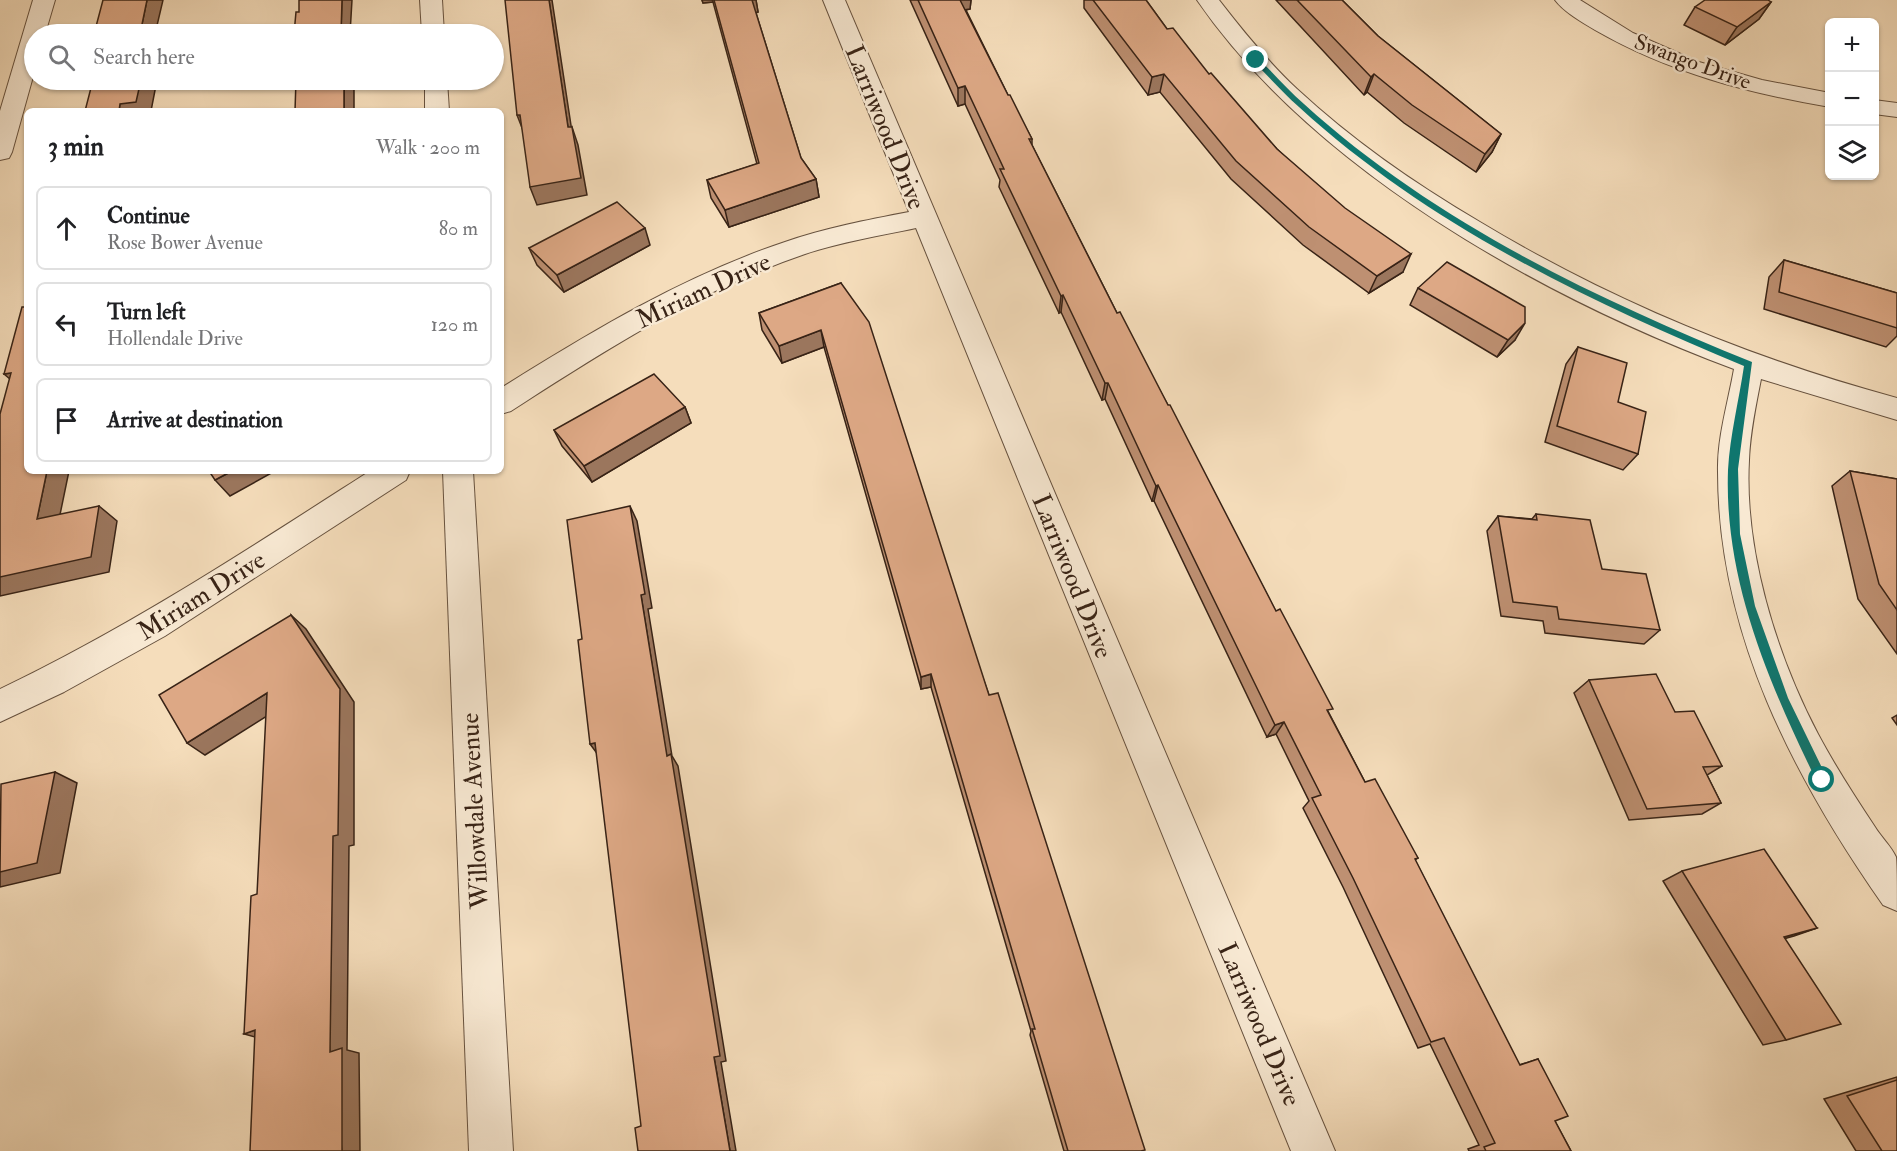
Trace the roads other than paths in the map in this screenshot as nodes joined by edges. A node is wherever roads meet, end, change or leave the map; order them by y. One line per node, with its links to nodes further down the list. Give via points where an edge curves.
1 (44, 0): 6 (street)
2 (431, 0): 7 (street)
3 (834, 0): 15 (street, Larriwood Drive)
4 (1208, 0): 16 (street, via 1256,60 1300,105 1414,193 1571,286)
5 (1566, 0): 10 (street, Swango Drive, via 1610,29 1689,65 1742,82)
6 (37, 24)
7 (432, 24)
8 (24, 69): 14 (street)
9 (436, 90): 11 (street)
10 (1825, 99)
11 (437, 108)
12 (1879, 108): 13 (street)
13 (1897, 110)
14 (0, 152)
15 (923, 218): 17 (street, Miriam Drive, via 795,248 730,272 655,309); 24 (street, Larriwood Drive)
16 (1749, 364): 18 (street); 22 (street, via 1733,469 1735,534 1750,606 1783,699 1822,780)
17 (504, 401)
18 (1897, 409)
19 (390, 474): 21 (street, Miriam Drive, via 148,630 59,680)
20 (458, 474): 23 (street, Willowdale Avenue)
21 (0, 706)
22 (1897, 891)
23 (491, 1151)
24 (1313, 1151)

